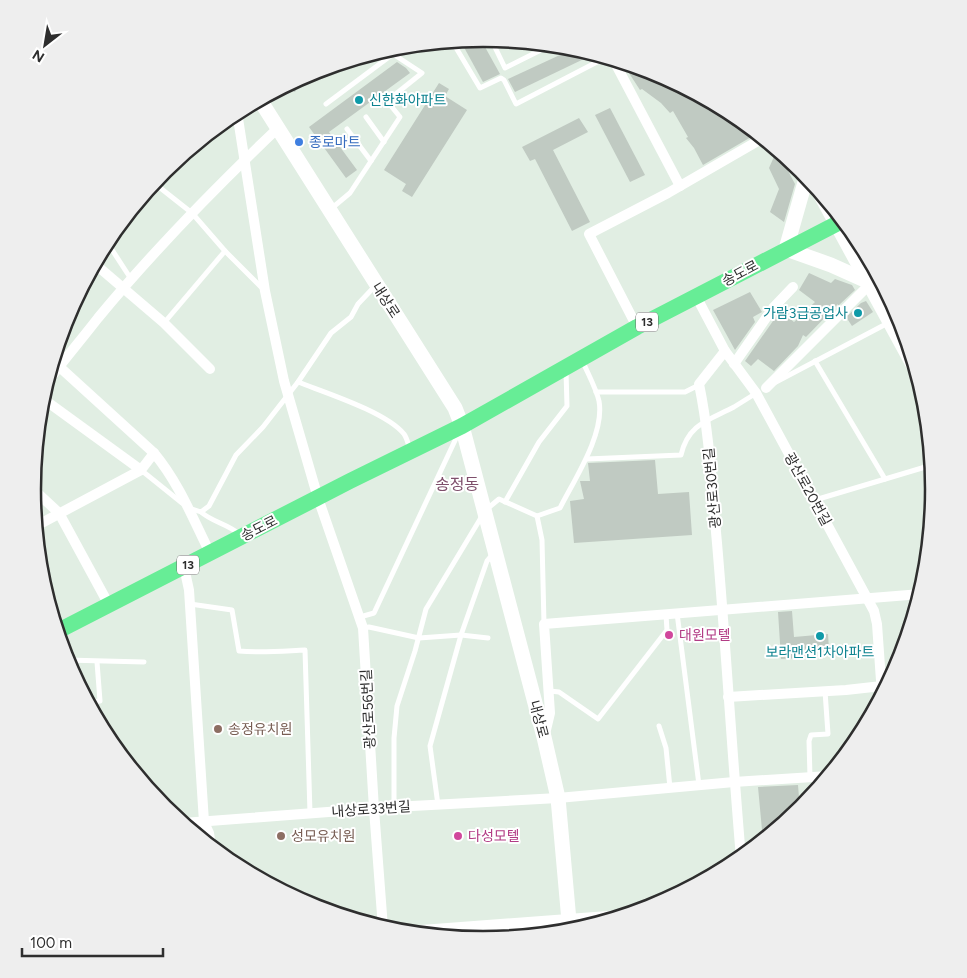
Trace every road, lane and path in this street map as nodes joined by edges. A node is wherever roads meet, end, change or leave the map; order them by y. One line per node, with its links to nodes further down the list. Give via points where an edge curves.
1 (494, 47): 7 (lane)
2 (456, 48): 9 (lane, via 480,88)
3 (539, 51): 7 (lane)
4 (395, 55): 17 (lane, via 422,73 387,100 400,118)
5 (389, 57): 10 (lane)
6 (597, 62): 9 (lane, via 516,104)
7 (505, 68): 9 (lane)
8 (618, 68): 21 (street)
9 (502, 79)
10 (326, 104)
11 (264, 105): 14 (main road, 내상로)
12 (366, 117): 17 (lane)
13 (237, 122): 18 (street, 광산로56번길)
14 (279, 127): 18 (street); 23 (main road, 내상로)
15 (347, 129): 19 (lane)
16 (757, 141): 21 (street)
17 (384, 142): 19 (lane)
18 (246, 159): 24 (street); 37 (street, 광산로56번길)
19 (371, 161): 23 (lane, via 350,193)
20 (804, 184): 27 (main road)
21 (680, 186): 42 (street, via 589,234)
22 (160, 188): 24 (lane)
23 (330, 210): 34 (main road, 내상로)
24 (192, 213): 29 (lane); 32 (street)
25 (837, 224): 27 (main road, 송도로 / 13)
26 (848, 239): 33 (main road)
27 (786, 249): 33 (main road); 38 (main road, 송도로 / 13)
28 (112, 250): 32 (lane)
29 (225, 251): 37 (lane); 41 (lane)
30 (101, 269): 36 (street)
31 (871, 277): 33 (main road)
32 (131, 279): 36 (street)
33 (869, 283): 39 (main road); 53 (street)
34 (376, 284): 51 (lane, via 351,317 331,334); 59 (main road, 내상로, via 455,408)
35 (793, 287): 47 (street, via 773,308)
36 (123, 288): 41 (street); 44 (street)
37 (265, 291): 56 (street, 광산로56번길)
38 (696, 296): 42 (main road, 송도로 / 13); 43 (street, 광산로20번길)
39 (885, 304)
40 (892, 321): 46 (lane)
41 (164, 324): 50 (street)
42 (637, 327): 45 (main road, 송도로 / 13)
43 (725, 351): 47 (street, 광산로20번길); 52 (street)
44 (62, 356)
45 (581, 359): 49 (main road, 송도로 / 13); 54 (lane)
46 (816, 361): 53 (lane); 65 (lane)
47 (734, 364): 55 (street, 광산로20번길)
48 (59, 366): 61 (street)
49 (566, 368): 59 (main road, 송도로 / 13); 69 (lane, via 567,406 539,442)
50 (210, 369)
51 (298, 382): 56 (lane); 60 (lane, via 377,415 404,434)
52 (699, 384): 54 (lane, via 685,392); 58 (street, 광산로30번길)
53 (766, 388): 55 (lane)
54 (596, 392): 62 (lane, via 599,416)
55 (756, 394): 58 (lane); 68 (street, 광산로20번길)
56 (288, 395): 67 (street, 광산로56번길); 72 (lane, via 236,455 209,506)
57 (50, 404): 64 (street)
58 (706, 420): 62 (lane, via 689,434 681,455); 84 (street, 광산로30번길)
59 (462, 426): 60 (main road, 송도로 / 13); 71 (main road, 내상로); 87 (lane, via 374,613)
60 (411, 452): 67 (main road, 송도로 / 13)
61 (154, 453): 64 (street); 70 (street)
62 (587, 459): 74 (lane, via 560,508)
63 (925, 467): 65 (lane)
64 (141, 470): 70 (lane); 73 (street)
65 (885, 479): 68 (lane)
66 (41, 497): 73 (street)
67 (318, 498): 76 (main road, 송도로 / 13); 87 (street, 광산로56번길)
68 (814, 500): 81 (street, 광산로20번길)
69 (505, 502): 71 (lane, via 499,499); 74 (lane)
70 (188, 508): 72 (lane); 78 (street)
71 (484, 511): 77 (main road, 내상로); 92 (lane, via 426,609)
72 (201, 512): 76 (lane, via 209,519 234,529)
73 (59, 513): 75 (street); 83 (street)
74 (537, 516): 88 (lane, via 542,545)
75 (42, 522)
76 (241, 537): 78 (main road, 송도로 / 13)
77 (495, 551): 91 (lane, via 487,561); 104 (main road, 내상로)
78 (210, 553): 79 (main road, 송도로 / 13)
79 (184, 567): 82 (street); 83 (main road, 송도로 / 13)
80 (913, 595): 81 (street)
81 (868, 600): 84 (street); 97 (street, 광산로20번길, via 877,624)
82 (190, 604): 114 (lane, via 232,610 239,651 305,650); 115 (street)
83 (109, 605): 89 (main road, 송도로 / 13)
84 (723, 610): 86 (street); 101 (street, 광산로30번길)
85 (666, 614): 86 (street); 88 (street); 99 (lane, 내상로, via 667,630 598,719 559,692)
86 (677, 614): 108 (lane)
87 (360, 617): 90 (street, 광산로56번길)
88 (544, 624): 99 (street)
89 (64, 628)
90 (363, 628): 92 (lane); 113 (street, 광산로56번길)
91 (461, 635): 92 (lane); 93 (lane); 111 (lane, via 430,746)
92 (418, 638): 112 (lane, via 397,706)
93 (488, 638)
94 (76, 661): 95 (lane)
95 (97, 662): 96 (lane); 102 (lane, via 100,701)
96 (144, 662)
97 (881, 682)
98 (877, 690): 100 (street)
99 (550, 691): 104 (street, via 550,713)
100 (825, 691): 101 (street); 106 (lane, via 828,734 811,736)
101 (728, 697): 107 (street, 광산로30번길)
102 (96, 701)
103 (659, 726): 109 (lane, via 666,748)
104 (544, 737): 110 (main road, 내상로)
105 (820, 776): 106 (street, 내상로33번길)
106 (810, 777): 107 (street, 내상로33번길)
107 (734, 782): 108 (street, 내상로33번길); 118 (street, 광산로30번길)
108 (700, 785): 109 (street, 내상로33번길)
109 (670, 788): 110 (street, 내상로33번길)
110 (558, 798): 111 (street, 내상로33번길); 120 (main road, 내상로)
111 (438, 805): 112 (street, 내상로33번길)
112 (394, 807): 113 (street, 내상로33번길)
113 (374, 809): 114 (street, 내상로33번길); 119 (street, 광산로56번길)
114 (310, 814): 115 (street, 내상로33번길)
115 (204, 822): 116 (street, 내상로33번길); 117 (street)
116 (193, 823)
117 (210, 837)
118 (740, 849)
119 (382, 919)
120 (570, 923)
121 (536, 928): 122 (main road)
122 (470, 931)

